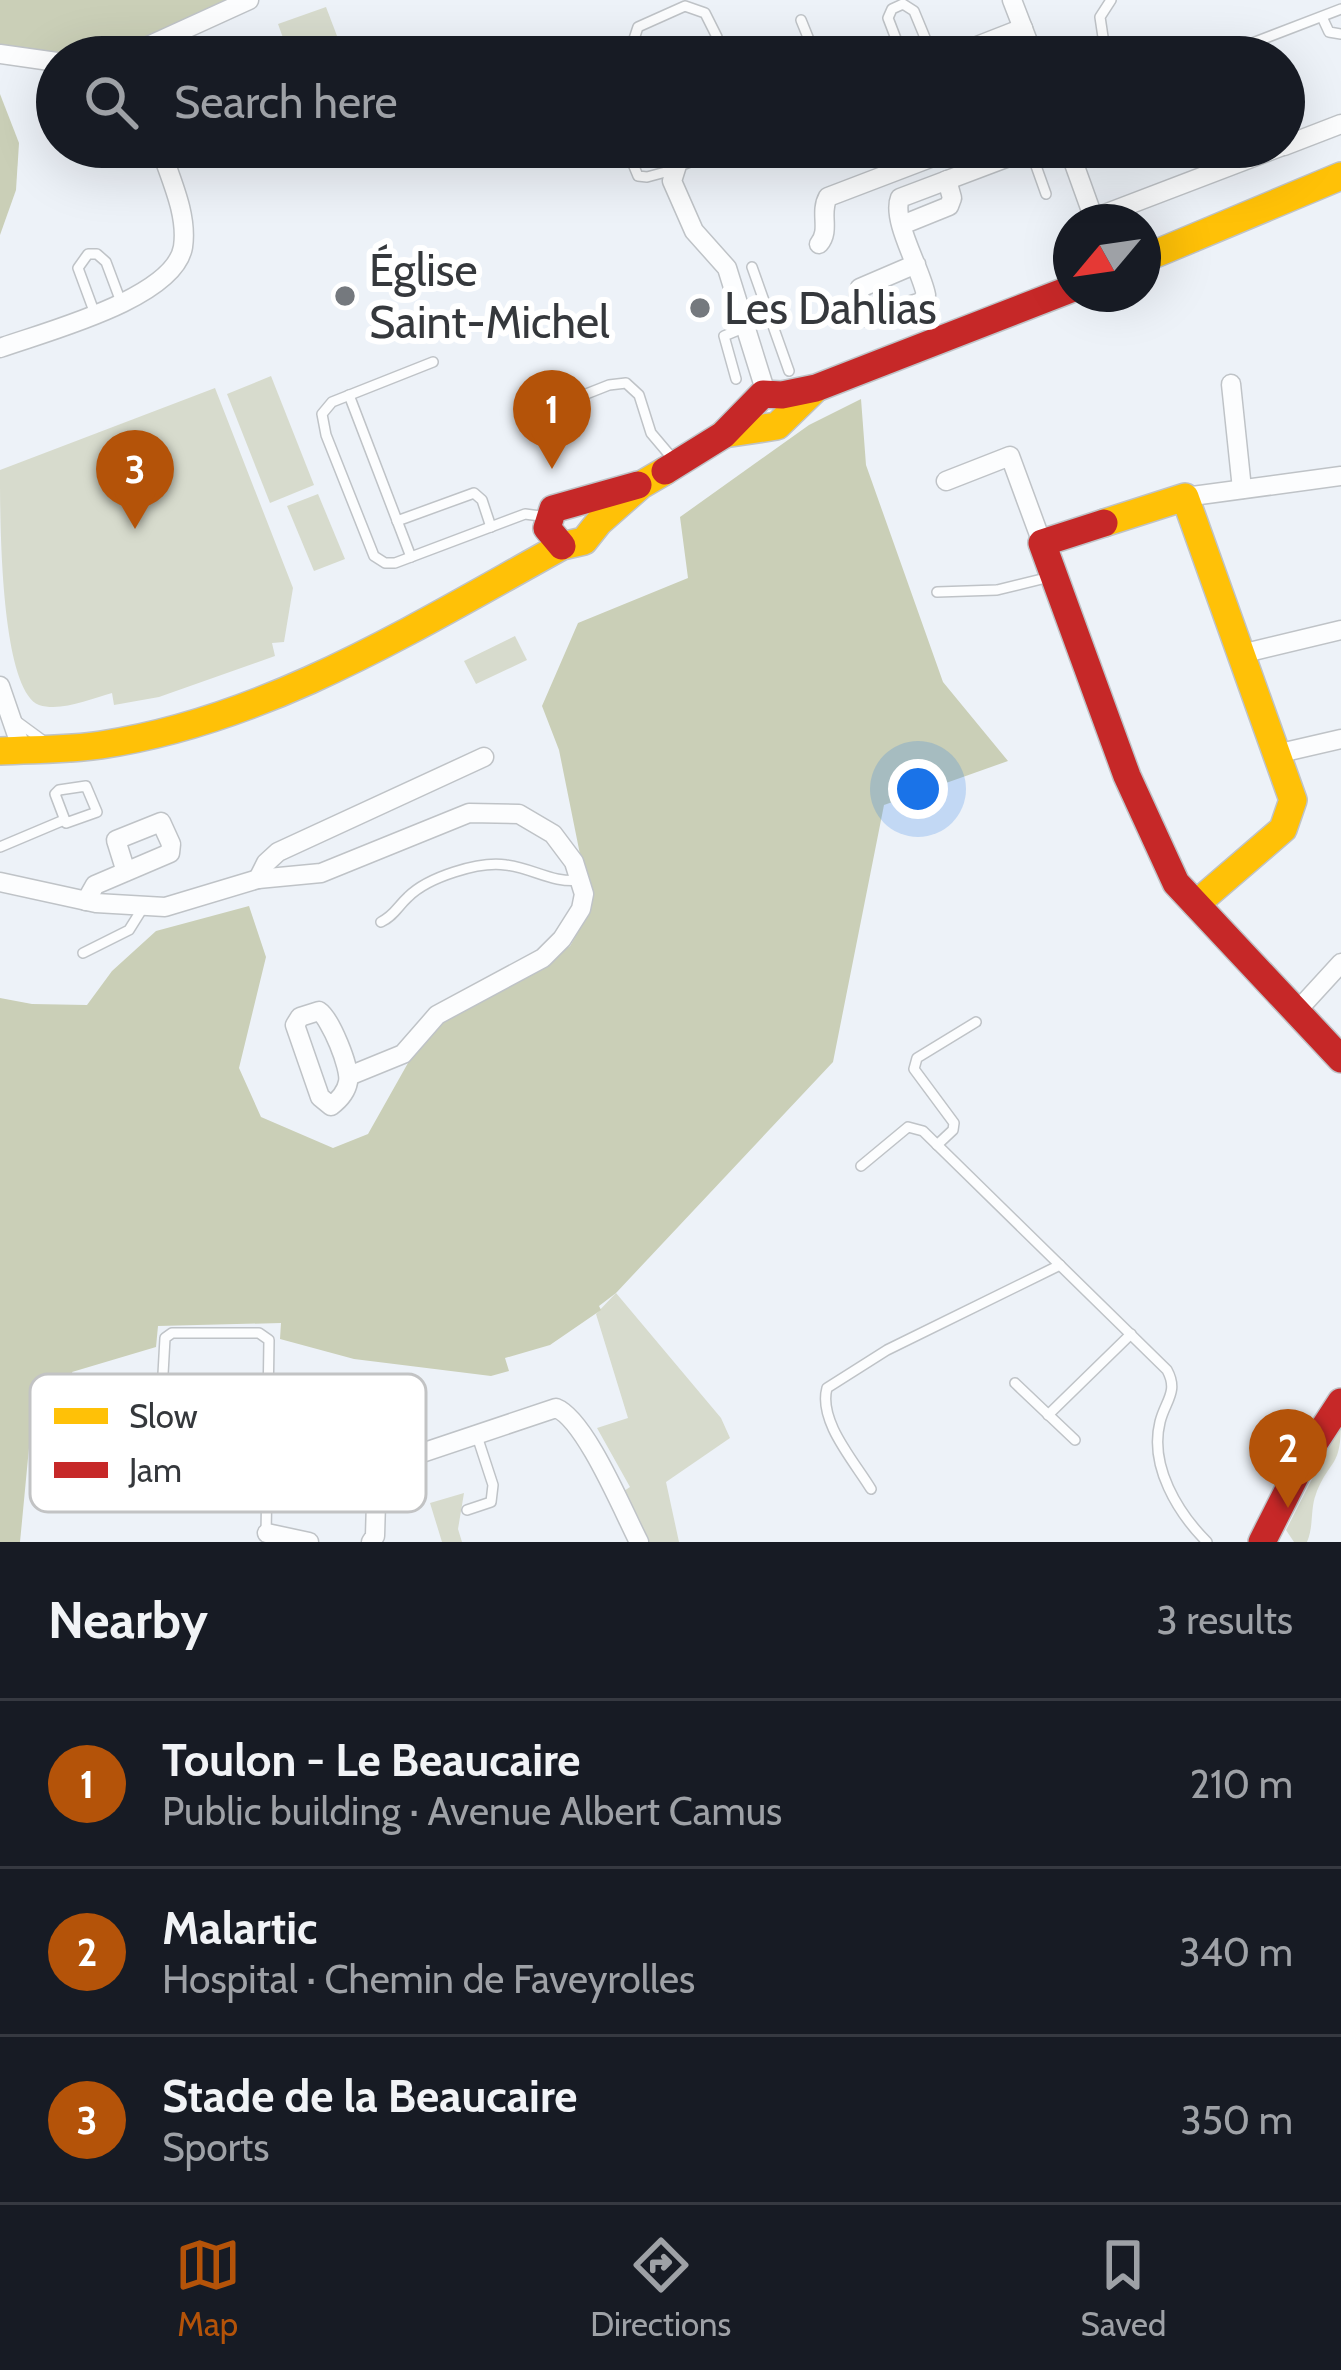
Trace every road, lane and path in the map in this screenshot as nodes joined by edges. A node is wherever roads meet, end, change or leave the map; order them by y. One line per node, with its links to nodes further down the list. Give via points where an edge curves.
1 (249, 0): 9 (street)
2 (1012, 0): 7 (street)
3 (1111, 0): 17 (lane, via 1100,17)
4 (1341, 9): 5 (lane)
5 (1322, 17): 8 (lane, via 1329,32); 18 (lane)
6 (801, 20): 12 (lane)
7 (1023, 28): 15 (street); 16 (street)
8 (1341, 34)
9 (171, 36)
10 (635, 36): 11 (lane, via 638,27 685,6 705,13)
11 (716, 36)
12 (807, 36)
13 (895, 36): 14 (lane, via 888,18 903,4)
14 (925, 36)
15 (1003, 36)
16 (1026, 36)
17 (1103, 36)
18 (1272, 36)
19 (0, 54): 20 (street)
20 (36, 59)
21 (1341, 124): 22 (street)
22 (1305, 137)
23 (166, 168): 40 (street, via 182,251 163,278)
24 (635, 168): 30 (lane, via 638,176)
25 (904, 168): 35 (street, via 828,197)
26 (978, 168): 37 (street, via 900,198 896,207)
27 (1038, 168): 32 (lane)
28 (1076, 168): 33 (street)
29 (1226, 168): 34 (street)
30 (673, 170): 43 (street, via 688,220 724,263)
31 (1336, 180): 36 (street)
32 (1046, 194)
33 (1089, 204)
34 (1135, 204)
35 (818, 244)
36 (1161, 252)
37 (916, 264)
38 (752, 267): 42 (lane)
39 (1053, 296): 50 (street)
40 (121, 302): 41 (street); 41 (lane, via 103,257 85,255 78,268)
41 (94, 314): 44 (street)
42 (770, 317): 43 (lane); 50 (lane)
43 (747, 325): 46 (lane, via 723,337); 50 (street)
44 (0, 348)
45 (434, 362): 48 (lane)
46 (736, 379)
47 (1232, 384): 54 (street)
48 (350, 395): 56 (lane); 60 (lane, via 325,410 326,435 374,556 389,564)
49 (571, 400): 51 (lane, via 615,383 630,386 651,433)
50 (774, 400): 51 (street)
51 (676, 463): 58 (street)
52 (1341, 476): 54 (street)
53 (946, 481): 59 (street, via 1010,456)
54 (1242, 489): 55 (street)
55 (1185, 497): 59 (street); 64 (street)
56 (397, 520): 57 (lane, via 474,493); 60 (lane)
57 (490, 527): 58 (lane, via 531,513); 60 (lane)
58 (564, 527): 68 (street, via 519,569 380,647 227,714 131,740)
59 (1042, 543): 61 (street)
60 (411, 556)
61 (1054, 576): 62 (lane, via 998,590); 79 (street, via 1127,776 1176,883)
62 (937, 592)
63 (1341, 630): 64 (street)
64 (1241, 654): 70 (street)
65 (0, 686): 66 (street)
66 (3, 716): 68 (lane); 69 (street)
67 (1341, 739): 70 (street)
68 (52, 747): 69 (street)
69 (10, 749)
70 (1276, 754): 79 (street, via 1293,800 1283,829)
71 (484, 757): 75 (street, via 278,852)
72 (64, 820): 72 (lane, via 97,812 89,788 58,790); 73 (lane)
73 (0, 847)
74 (126, 872): 78 (street, via 95,885)
75 (258, 879): 76 (street, via 321,873 487,811 519,814 554,834); 80 (street, via 166,907)
76 (580, 880): 81 (lane, via 483,865 421,888); 87 (street, via 581,909 543,958 442,1012 398,1057)
77 (0, 882): 78 (street)
78 (86, 901): 80 (street)
79 (1196, 904): 84 (street)
80 (144, 906): 82 (lane, via 129,930)
81 (381, 922)
82 (82, 952)
83 (1341, 963): 84 (street)
84 (1297, 1011): 86 (street)
85 (976, 1022): 88 (lane, via 917,1058 914,1070 954,1123)
86 (1341, 1059)
87 (349, 1076): 87 (street, via 325,1013 298,1018 324,1103 335,1105)
88 (937, 1145): 89 (lane, via 908,1127); 90 (lane)
89 (861, 1166)
90 (1060, 1265): 91 (lane); 100 (lane, via 827,1388 829,1418)
91 (1131, 1334): 96 (lane); 106 (lane, via 1174,1382 1160,1418 1162,1462 1179,1509)
92 (163, 1374): 93 (lane, via 172,1333 260,1333 269,1340)
93 (268, 1374)
94 (1015, 1383): 96 (lane)
95 (1341, 1402): 103 (street, via 1305,1457)
96 (1048, 1415): 98 (lane)
97 (476, 1433): 99 (street); 101 (lane, via 494,1485 491,1502); 105 (street, via 556,1408 568,1412)
98 (1075, 1440)
99 (426, 1451)
100 (871, 1490)
101 (467, 1510)
102 (266, 1537): 104 (street)
103 (1270, 1538)
104 (309, 1542)
105 (639, 1542)
106 (1207, 1542)

